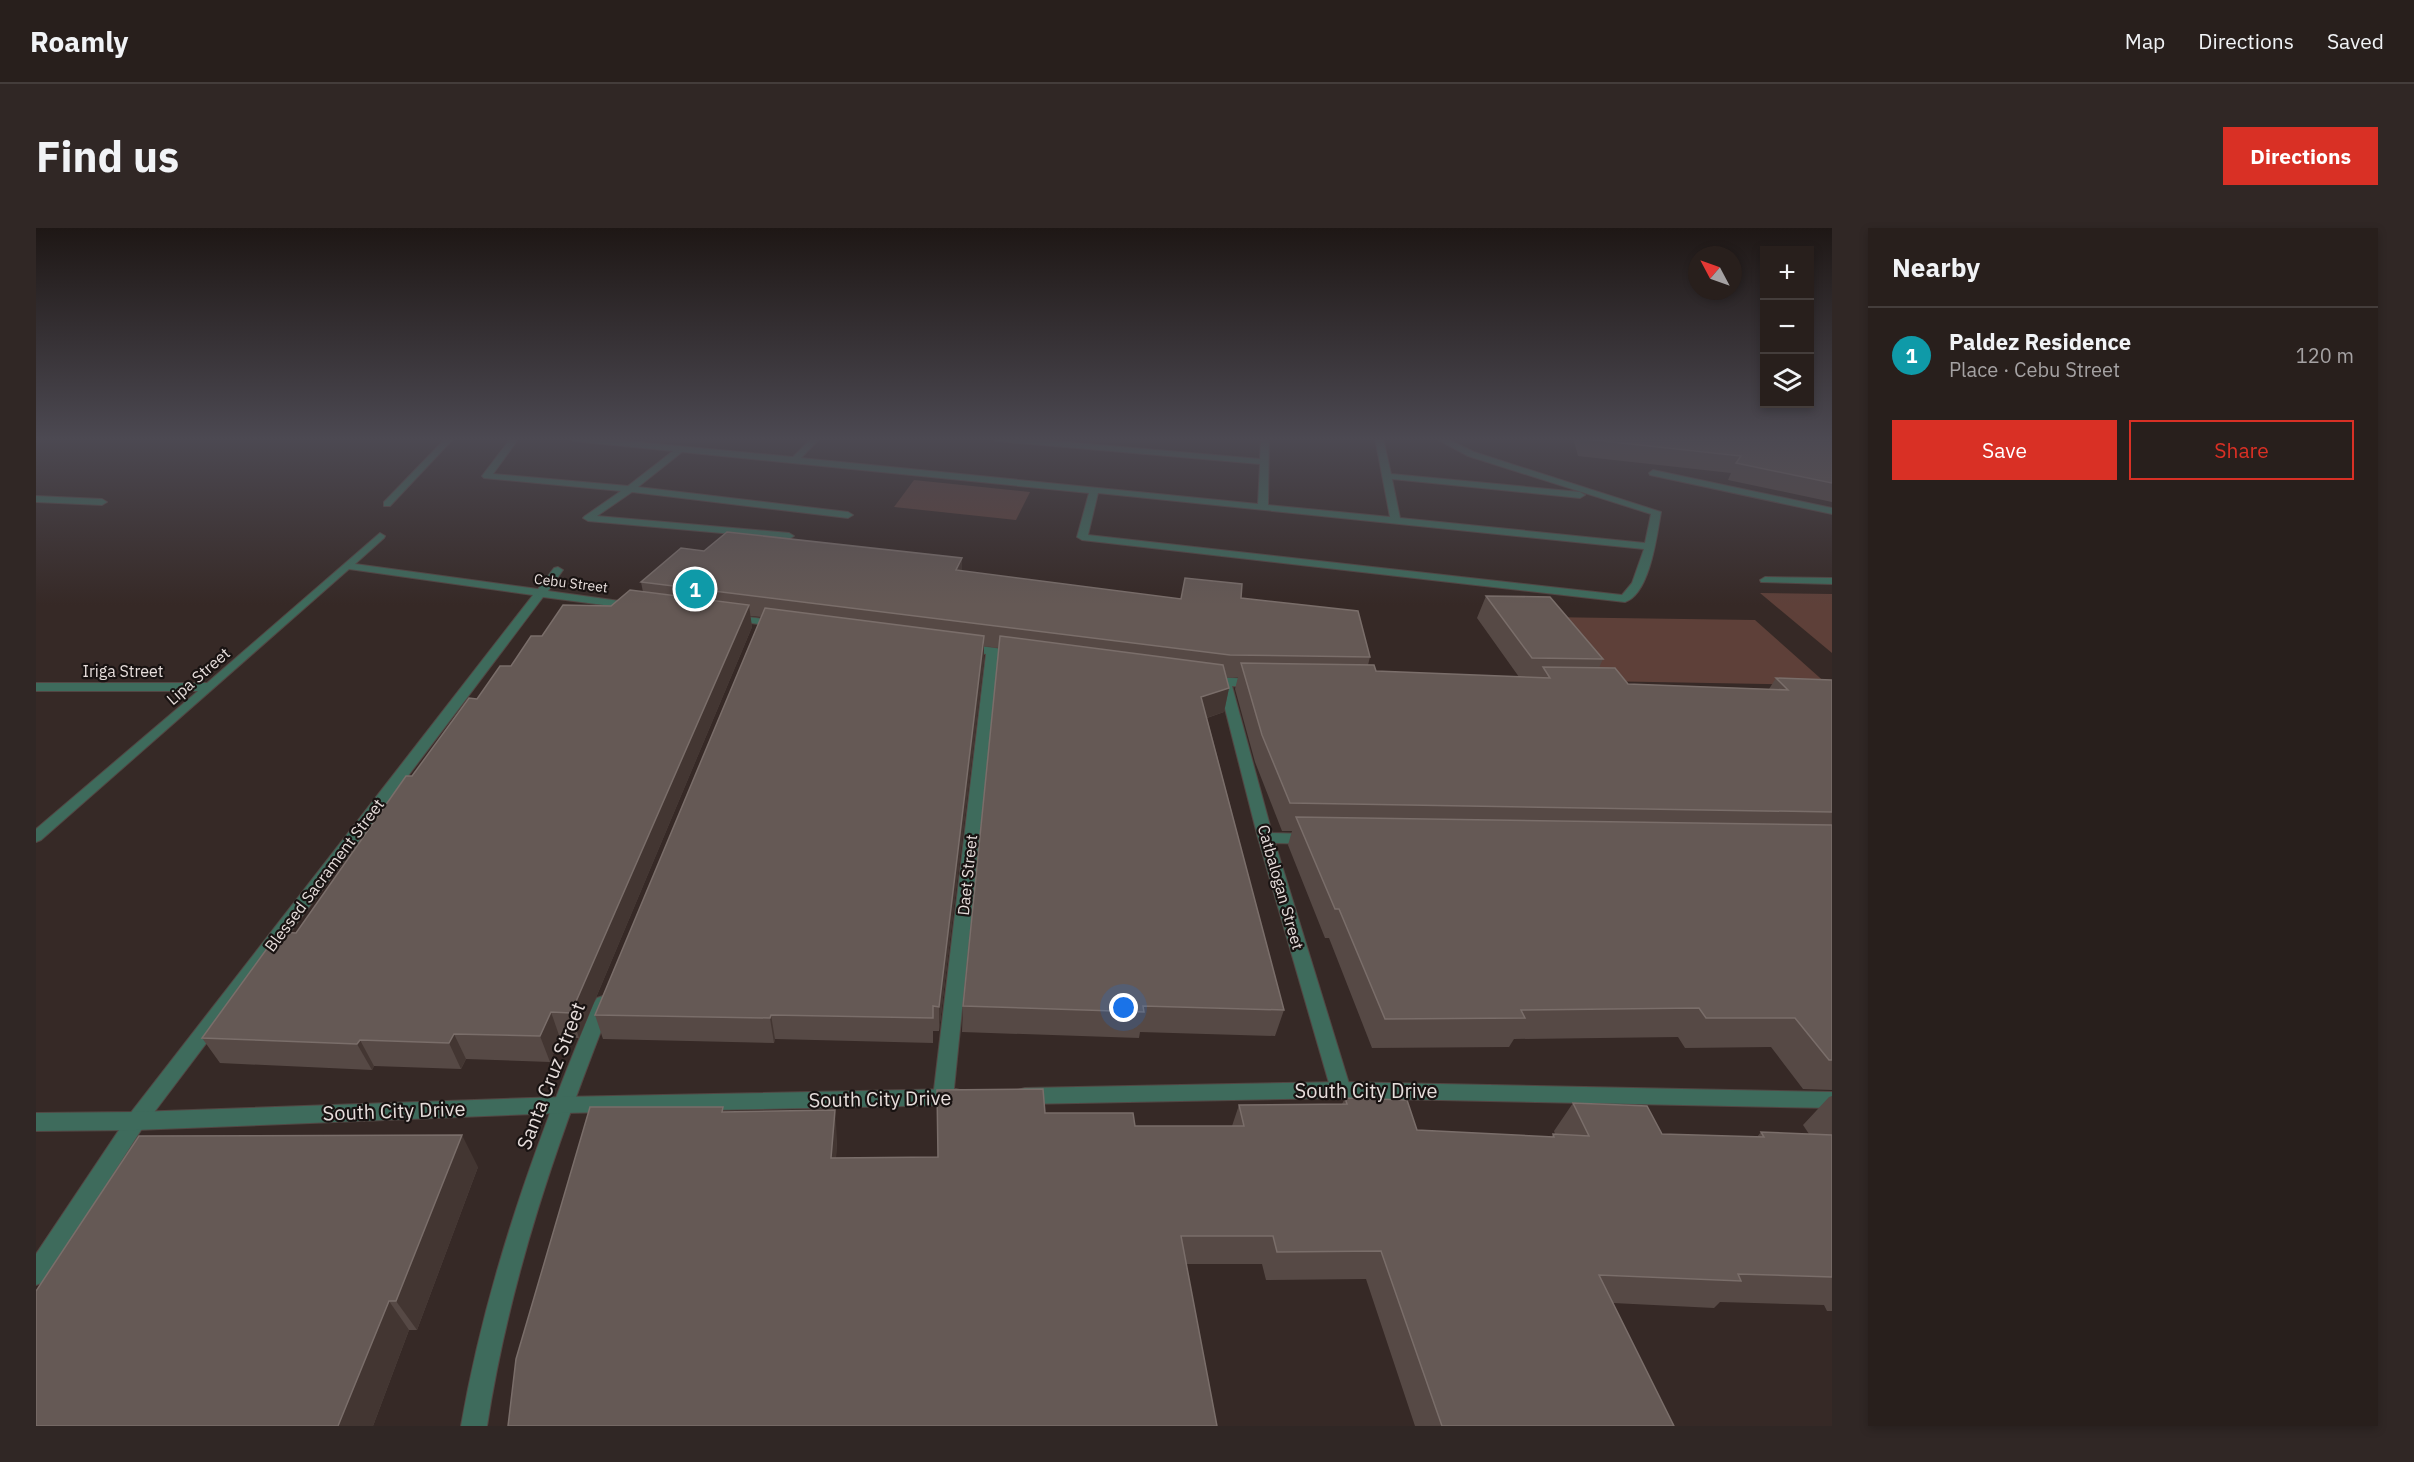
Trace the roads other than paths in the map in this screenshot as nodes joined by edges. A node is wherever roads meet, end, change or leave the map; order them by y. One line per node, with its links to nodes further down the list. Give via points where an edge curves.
1 (397, 494): 14 (street)
2 (623, 494): 20 (street, via 588,518)
3 (671, 494): 17 (street)
4 (1093, 494): 21 (street, via 1082,537 1625,600 1634,592)
5 (1123, 494): 15 (street)
6 (1264, 494): 15 (street)
7 (1390, 494): 18 (street)
8 (1571, 494): 11 (street)
9 (1600, 494): 11 (street)
10 (1751, 494): 16 (street)
11 (1613, 498): 21 (street, via 1656,512)
12 (36, 499): 13 (street)
13 (102, 502)
14 (387, 504)
15 (1263, 508): 18 (street)
16 (1832, 511)
17 (848, 515)
18 (1396, 521): 21 (street)
19 (380, 536): 22 (street, Lipa Street)
20 (789, 537)
21 (1649, 546)
22 (347, 566): 26 (street, Cebu Street); 39 (street, Lipa Street)
23 (558, 570): 26 (street, Blessed Sacrament Street)
24 (1765, 580): 25 (street)
25 (1832, 581)
26 (538, 594): 27 (street, Cebu Street); 50 (street, Blessed Sacrament Street)
27 (650, 608)
28 (717, 616): 29 (street)
29 (762, 622): 30 (street); 31 (street)
30 (796, 626)
31 (753, 644)
32 (946, 646): 33 (street)
33 (992, 652): 34 (street); 47 (street, Daet Street)
34 (1027, 657)
35 (1190, 678): 36 (street)
36 (1225, 683): 37 (street); 41 (street, Catbalogan Street)
37 (1272, 684)
38 (36, 687): 39 (street, Iriga Street)
39 (210, 687): 40 (street, Lipa Street)
40 (36, 837)
41 (1266, 838): 42 (street); 44 (street, Catbalogan Street)
42 (1325, 839)
43 (611, 984): 49 (street, Santa Cruz Street)
44 (1341, 1090): 45 (street, South City Drive); 48 (street, South City Drive)
45 (1001, 1096)
46 (978, 1097): 47 (street, South City Drive)
47 (943, 1098): 49 (street, South City Drive)
48 (1832, 1100)
49 (561, 1105): 50 (street, South City Drive); 53 (street, Santa Cruz Street, via 519,1227 481,1372)
50 (136, 1121): 51 (street, South City Drive); 52 (street, Blessed Sacrament Street)
51 (36, 1122)
52 (36, 1274)
53 (474, 1426)

